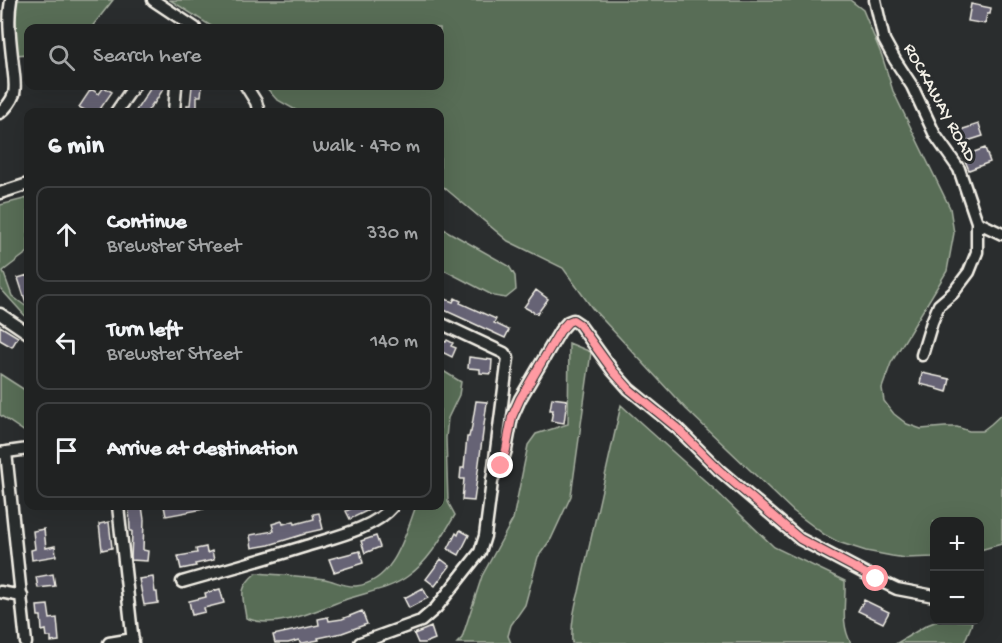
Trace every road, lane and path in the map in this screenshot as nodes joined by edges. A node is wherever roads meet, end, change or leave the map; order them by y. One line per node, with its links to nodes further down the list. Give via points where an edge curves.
1 (11, 0): 11 (street, via 15,86 8,105)
2 (153, 0): 4 (street)
3 (875, 0): 14 (street, ROCKAWAY ROAD, via 884,40 935,135 959,169)
4 (189, 24)
5 (131, 90): 8 (street)
6 (176, 90): 9 (street)
7 (248, 90): 10 (street)
8 (119, 108)
9 (174, 108)
10 (258, 108)
11 (0, 113)
12 (24, 185): 13 (street)
13 (0, 193)
14 (977, 222): 15 (street); 19 (street, ROCKAWAY ROAD, via 977,252 969,272 939,305)
15 (1002, 234)
16 (0, 314): 18 (street)
17 (444, 325): 22 (street, via 508,358)
18 (24, 330)
19 (922, 355)
20 (24, 449): 21 (street)
21 (3, 452): 28 (street)
22 (492, 479): 27 (street, via 501,466 520,399 560,331 573,320 629,389 800,539 897,589); 32 (street, via 480,552 436,608 420,621)
23 (118, 510): 29 (street)
24 (388, 510): 25 (street, via 352,532)
25 (182, 582)
26 (0, 592): 28 (street)
27 (930, 595)
28 (22, 596): 30 (street)
29 (133, 641): 31 (street)
30 (26, 643)
31 (109, 643)
32 (360, 643)

